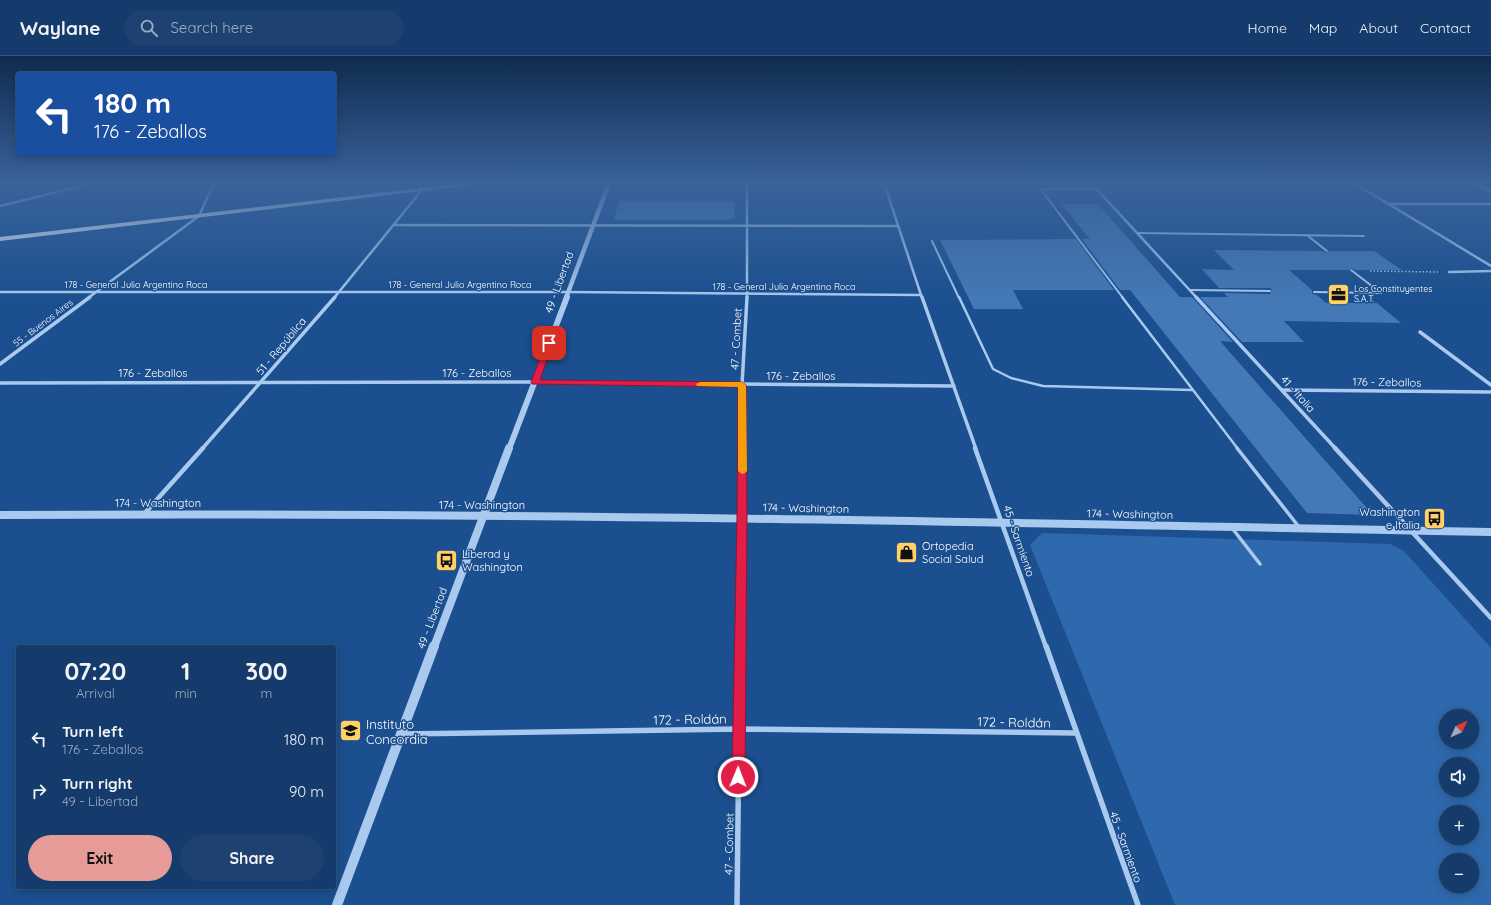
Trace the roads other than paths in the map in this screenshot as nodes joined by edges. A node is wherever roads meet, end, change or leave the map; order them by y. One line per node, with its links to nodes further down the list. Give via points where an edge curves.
1 (142, 223): 14 (main road)
2 (190, 223): 24 (street, 55 - Buenos Aires)
3 (896, 223): 10 (street, 45 - Sarmiento)
4 (1066, 223): 38 (lane)
5 (1128, 223): 11 (street, 41 - Italia)
6 (1419, 223): 17 (street)
7 (594, 224): 8 (street); 9 (street); 26 (street, 49 - Libertad)
8 (394, 225): 25 (street, 51 - República)
9 (747, 225): 10 (street); 28 (street, 47 - Combet)
10 (897, 226): 29 (street, 45 - Sarmiento)
11 (1137, 233): 12 (lane); 21 (street, 41 - Italia)
12 (1308, 236): 13 (lane); 16 (lane)
13 (1364, 236)
14 (0, 239)
15 (932, 241): 38 (lane, via 993,369 999,373 1024,383 1043,386)
16 (1327, 251)
17 (1491, 266)
18 (1352, 270): 27 (lane, via 1381,292)
19 (1491, 271): 20 (street)
20 (1448, 272)
21 (1190, 290): 22 (lane); 39 (street, 41 - Italia)
22 (1270, 291)
23 (0, 292): 24 (street, 178 - General Julio Argentino Roca)
24 (96, 292): 25 (street, 178 - General Julio Argentino Roca); 31 (street, 55 - Buenos Aires)
25 (339, 292): 26 (street, 178 - General Julio Argentino Roca); 32 (street, 51 - República)
26 (568, 292): 28 (street, 178 - General Julio Argentino Roca); 33 (street, 49 - Libertad)
27 (1314, 292)
28 (747, 294): 29 (street, 178 - General Julio Argentino Roca); 35 (street, 47 - Combet)
29 (921, 295): 37 (street, 45 - Sarmiento)
30 (1420, 332): 36 (street)
31 (0, 364)
32 (262, 382): 33 (street, 176 - Zeballos); 34 (street, 176 - Zeballos); 41 (street, 51 - República)
33 (535, 382): 35 (street, 176 - Zeballos); 43 (street, 49 - Libertad)
34 (0, 383)
35 (742, 385): 37 (street, 176 - Zeballos); 44 (street, 47 - Combet)
36 (1491, 385)
37 (954, 386): 45 (street, 45 - Sarmiento)
38 (1192, 390): 47 (lane)
39 (1282, 390): 40 (street, 176 - Zeballos); 48 (street, 41 - Italia)
40 (1491, 392)
41 (144, 514): 42 (street, 174 - Washington); 43 (street, 174 - Washington)
42 (0, 515)
43 (483, 516): 44 (street, 174 - Washington); 54 (street, 49 - Libertad)
44 (742, 518): 45 (street, 174 - Washington); 52 (street, 47 - Combet)
45 (1003, 522): 46 (street, 174 - Washington); 53 (street, 45 - Sarmiento)
46 (1231, 527): 47 (street, 174 - Washington); 50 (lane)
47 (1300, 528): 48 (street, 174 - Washington)
48 (1410, 531): 49 (street, 174 - Washington); 51 (street, 41 - Italia)
49 (1491, 532)
50 (1260, 564)
51 (1491, 618)
52 (739, 729): 53 (street, 172 - Roldán); 54 (street, 172 - Roldán); 56 (street, 47 - Combet)
53 (1076, 733): 57 (street, 45 - Sarmiento)
54 (401, 734): 55 (street, 49 - Libertad)
55 (337, 905)
56 (737, 905)
57 (1138, 905)

